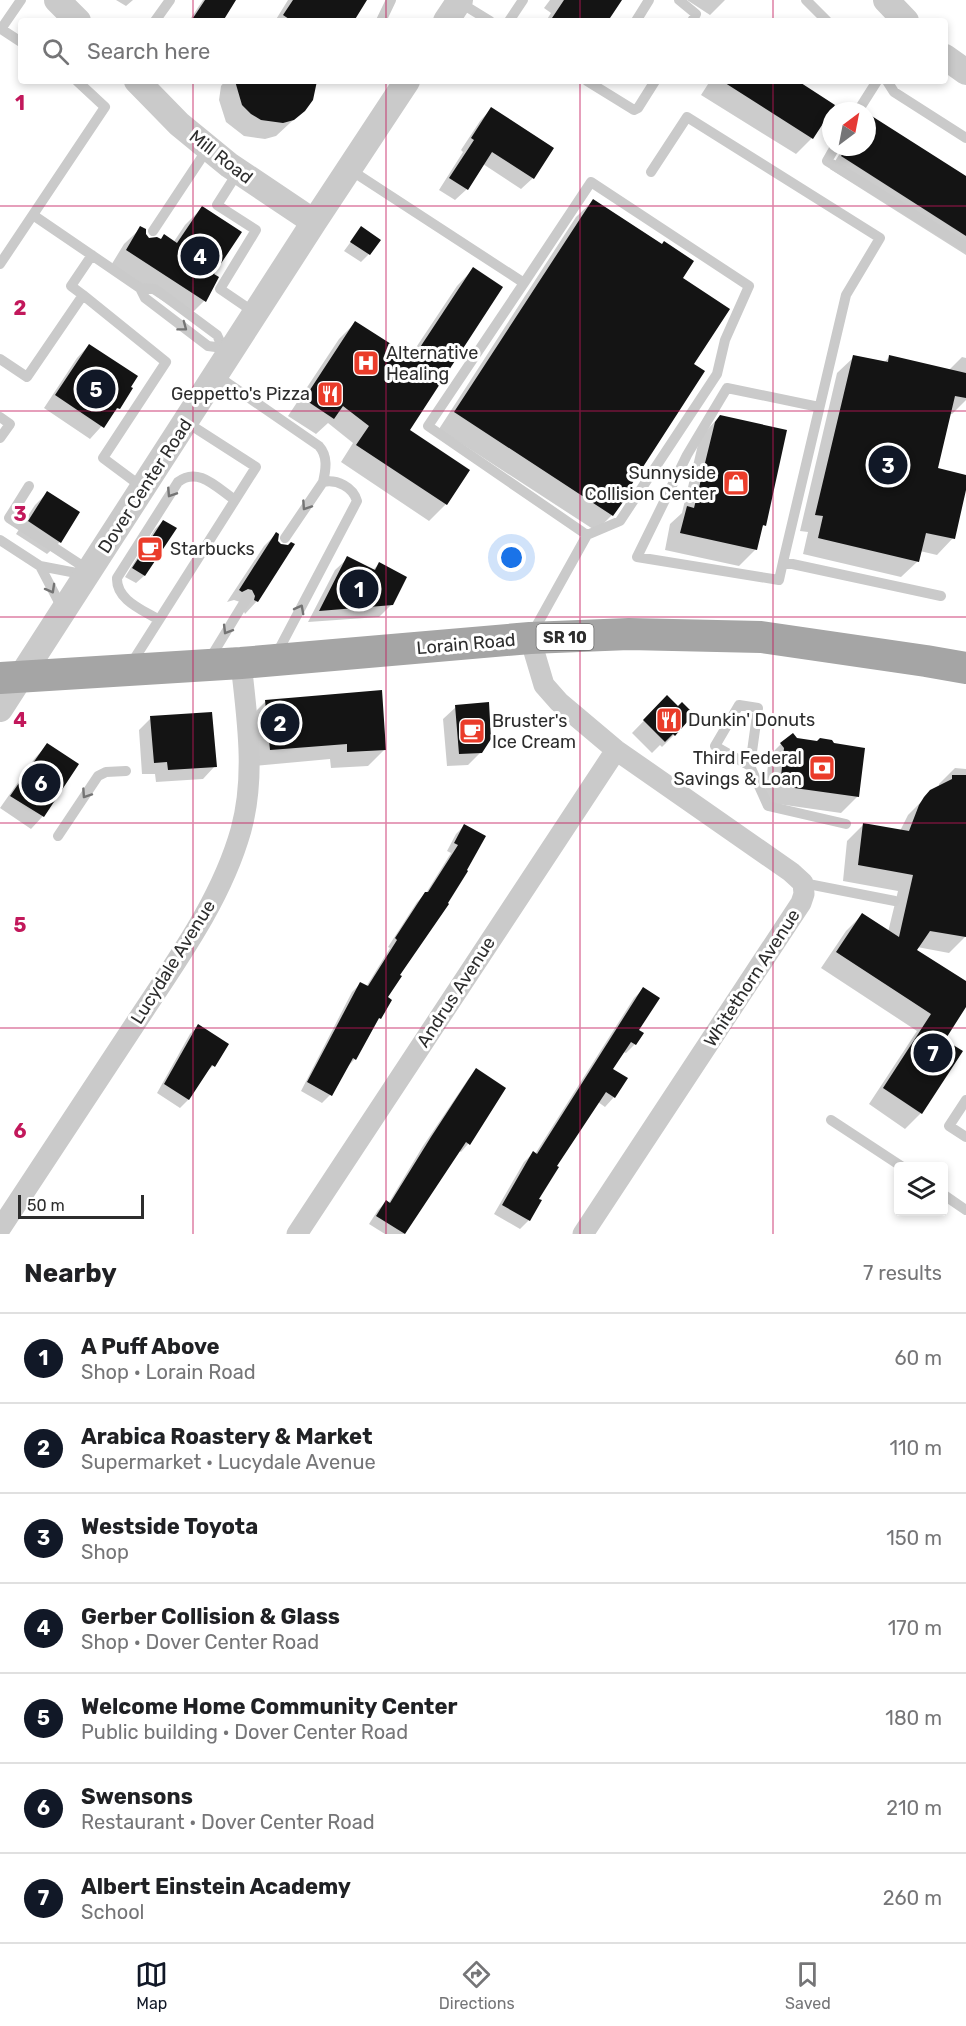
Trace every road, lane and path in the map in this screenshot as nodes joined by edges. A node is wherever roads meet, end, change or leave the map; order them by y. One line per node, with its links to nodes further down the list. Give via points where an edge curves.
1 (21, 0): 20 (lane)
2 (57, 0): 11 (street)
3 (170, 0): 12 (lane)
4 (392, 0): 13 (lane)
5 (523, 0): 15 (lane)
6 (649, 0): 16 (lane)
7 (679, 0): 17 (lane, via 696,14)
8 (886, 0): 19 (street)
9 (814, 2): 18 (lane)
10 (455, 8): 14 (lane)
11 (75, 18)
12 (157, 18)
13 (383, 18)
14 (482, 18)
15 (511, 18)
16 (638, 18)
17 (694, 18)
18 (826, 18)
19 (903, 18)
20 (1, 28): 21 (lane)
21 (18, 40)
22 (948, 59): 23 (street)
23 (966, 72)
24 (80, 84): 38 (lane, via 105,108)
25 (140, 84): 33 (street, Mill Road)
26 (405, 84): 35 (street, Dover Center Road)
27 (596, 84): 28 (lane, via 634,110)
28 (653, 84)
29 (876, 84): 31 (lane)
30 (889, 84): 32 (lane, via 894,92)
31 (864, 102)
32 (966, 138)
33 (208, 148): 36 (street, Mill Road); 40 (lane)
34 (830, 156): 41 (lane, via 826,161)
35 (348, 169): 39 (street, Dover Center Road); 44 (lane)
36 (238, 172): 39 (street, Mill Road); 46 (lane, via 217,205 256,230 220,290)
37 (651, 172): 50 (lane, via 687,117 880,238 846,295)
38 (33, 215): 42 (lane); 43 (lane)
39 (314, 222): 46 (street, Dover Center Road)
40 (153, 231)
41 (966, 246)
42 (92, 255): 45 (lane, via 71,286); 47 (lane, via 140,288 145,298 208,346)
43 (0, 264)
44 (524, 283): 58 (lane, via 428,426); 58 (lane, via 591,182 749,286 725,340 717,374 620,521)
45 (83, 295): 48 (lane, via 27,377); 56 (lane, via 166,362 103,458)
46 (255, 313): 47 (street, Dover Center Road)
47 (226, 351): 49 (street, Dover Center Road)
48 (0, 359)
49 (216, 375): 52 (street, Dover Center Road); 54 (lane, via 319,446 324,452)
50 (819, 407): 61 (lane); 61 (lane, via 727,388 687,455 637,557 779,580)
51 (0, 417): 53 (lane, via 10,424)
52 (186, 422): 56 (street, Dover Center Road); 57 (lane, via 256,467)
53 (0, 438)
54 (323, 482): 59 (lane, one-way to 59); 69 (lane, one-way to 54, via 357,501 344,486 330,480)
55 (29, 486): 63 (lane, via 9,518)
56 (143, 488): 63 (street, Dover Center Road)
57 (235, 500): 67 (lane); 67 (lane, one-way to 67, via 202,478 184,477 117,578 118,589 126,599)
58 (587, 535): 68 (lane)
59 (285, 538)
60 (0, 540): 62 (lane)
61 (783, 562): 65 (lane)
62 (40, 566): 63 (lane); 66 (lane, one-way to 66)
63 (89, 573): 66 (street, Dover Center Road)
64 (248, 596): 71 (lane, one-way to 71)
65 (941, 596)
66 (64, 611): 74 (street, Dover Center Road)
67 (159, 620): 73 (lane)
68 (530, 638): 69 (main road, Lorain Road / SR 10); 72 (main road, Lorain Road / SR 10, via 628,634 760,637); 76 (street, Whitethorn Avenue, via 544,685)
69 (273, 660): 70 (main road, Lorain Road / SR 10)
70 (241, 663): 71 (main road, Lorain Road / SR 10); 89 (street, Lucydale Avenue, via 249,738 249,786 241,828 224,880 184,949)
71 (206, 665): 73 (main road, Lorain Road / SR 10)
72 (966, 668)
73 (128, 670): 74 (main road, Lorain Road / SR 10)
74 (11, 677): 75 (street, Dover Center Road)
75 (0, 709)
76 (616, 750): 81 (street, Whitethorn Avenue); 90 (street, Andrus Avenue)
77 (750, 766): 77 (lane, via 758,708 739,705 714,746); 79 (lane, via 768,806)
78 (126, 771): 80 (lane, one-way to 80, via 98,776)
79 (846, 824)
80 (58, 836)
81 (803, 884): 82 (lane); 91 (street, Whitethorn Avenue, via 801,903)
82 (895, 901)
83 (966, 1100): 85 (lane, via 949,1126)
84 (831, 1120): 86 (lane)
85 (966, 1137)
86 (894, 1162)
87 (948, 1198): 88 (lane)
88 (966, 1210)
89 (0, 1229)
90 (297, 1234)
91 (583, 1234)

